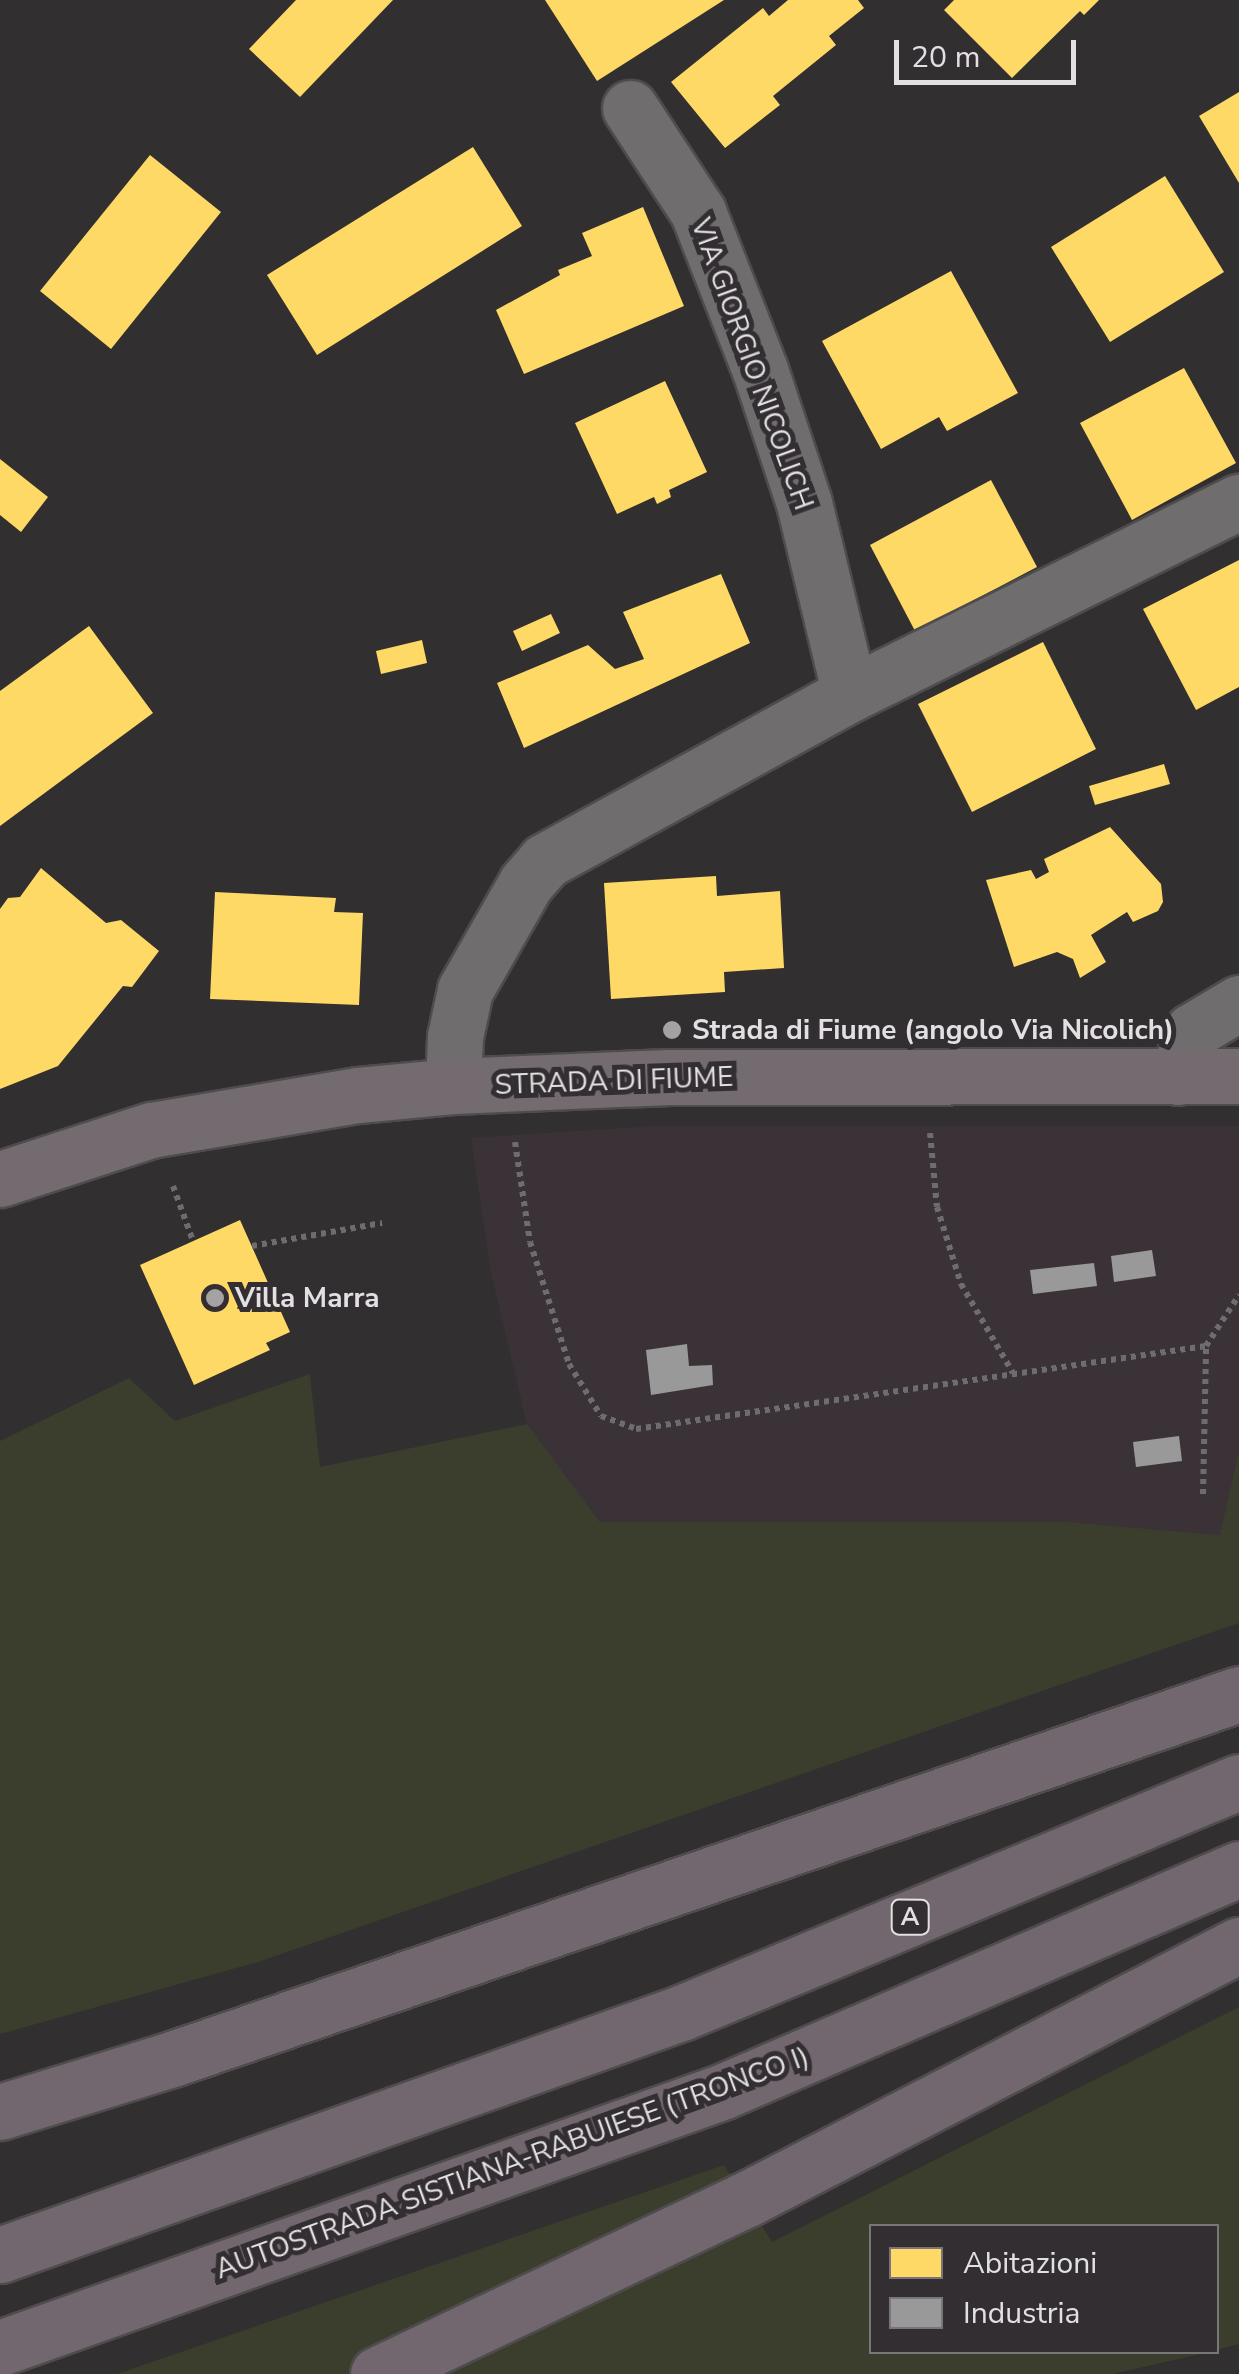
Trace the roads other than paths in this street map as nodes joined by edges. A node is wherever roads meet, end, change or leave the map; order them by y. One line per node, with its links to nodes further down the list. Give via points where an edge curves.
1 (630, 108): 3 (street, VIA GIORGIO NICOLICH, via 698,212 760,370 804,502)
2 (1239, 502): 3 (street)
3 (850, 694): 7 (street, via 546,861 526,883 465,990 454,1037)
4 (1239, 1004): 6 (street, via 1192,1031)
5 (1239, 1076): 6 (main road, STRADA DI FIUME)
6 (1178, 1077): 7 (main road, STRADA DI FIUME, via 670,1077)
7 (453, 1086): 8 (main road, STRADA DI FIUME, via 152,1130)
8 (0, 1179)
9 (1239, 1694): 13 (highway)
10 (1239, 1782): 14 (highway, A, via 682,2013)
11 (1239, 1869): 15 (highway, AUTOSTRADA SISTIANA-RABUIESE (TRONCO I), via 760,2076)
12 (1239, 1945): 16 (highway, via 745,2200)
13 (0, 2112)
14 (18, 2250)
15 (0, 2348)
16 (378, 2374)

